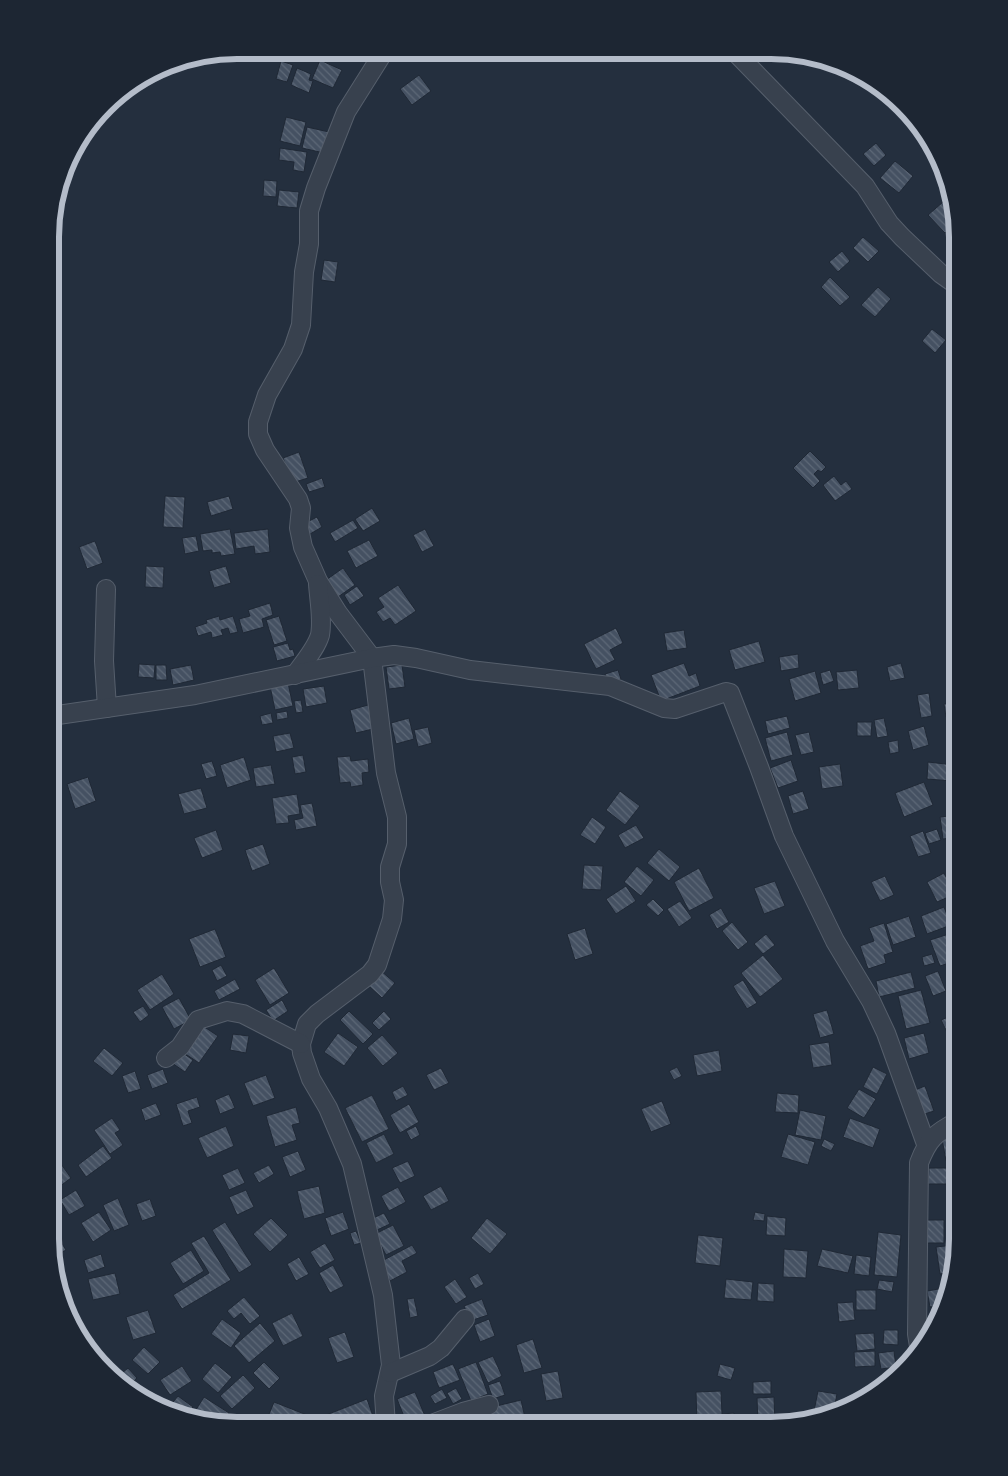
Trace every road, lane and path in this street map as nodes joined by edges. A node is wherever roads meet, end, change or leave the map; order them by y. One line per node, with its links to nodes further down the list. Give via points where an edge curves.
1 (379, 59): 4 (street, via 346,112 316,188 309,211 301,325 258,422 258,434 265,450 298,499 298,528)
2 (741, 59): 3 (street, via 865,186 902,236)
3 (949, 280)
4 (318, 581): 6 (street); 7 (street, via 320,636)
5 (106, 589): 8 (street, via 104,661)
6 (372, 658): 7 (street); 10 (street, via 386,773 397,817 397,844 390,867 394,900 392,919 377,965 307,1024); 13 (street, via 394,655 470,670 610,686 664,708 675,709 730,693 784,836 835,941 886,1032)
7 (295, 675): 8 (street)
8 (108, 708): 9 (street)
9 (59, 715)
10 (301, 1044): 11 (street, via 243,1014 227,1011 198,1020 180,1047); 16 (street, via 311,1079 328,1108 352,1164 383,1295)
11 (166, 1058)
12 (949, 1126): 13 (street)
13 (926, 1144): 15 (street, via 919,1163)
14 (465, 1319): 16 (street, via 430,1356)
15 (918, 1340)
16 (390, 1373): 18 (street, via 384,1396)
17 (489, 1405): 19 (street)
18 (385, 1417)
19 (450, 1417)

